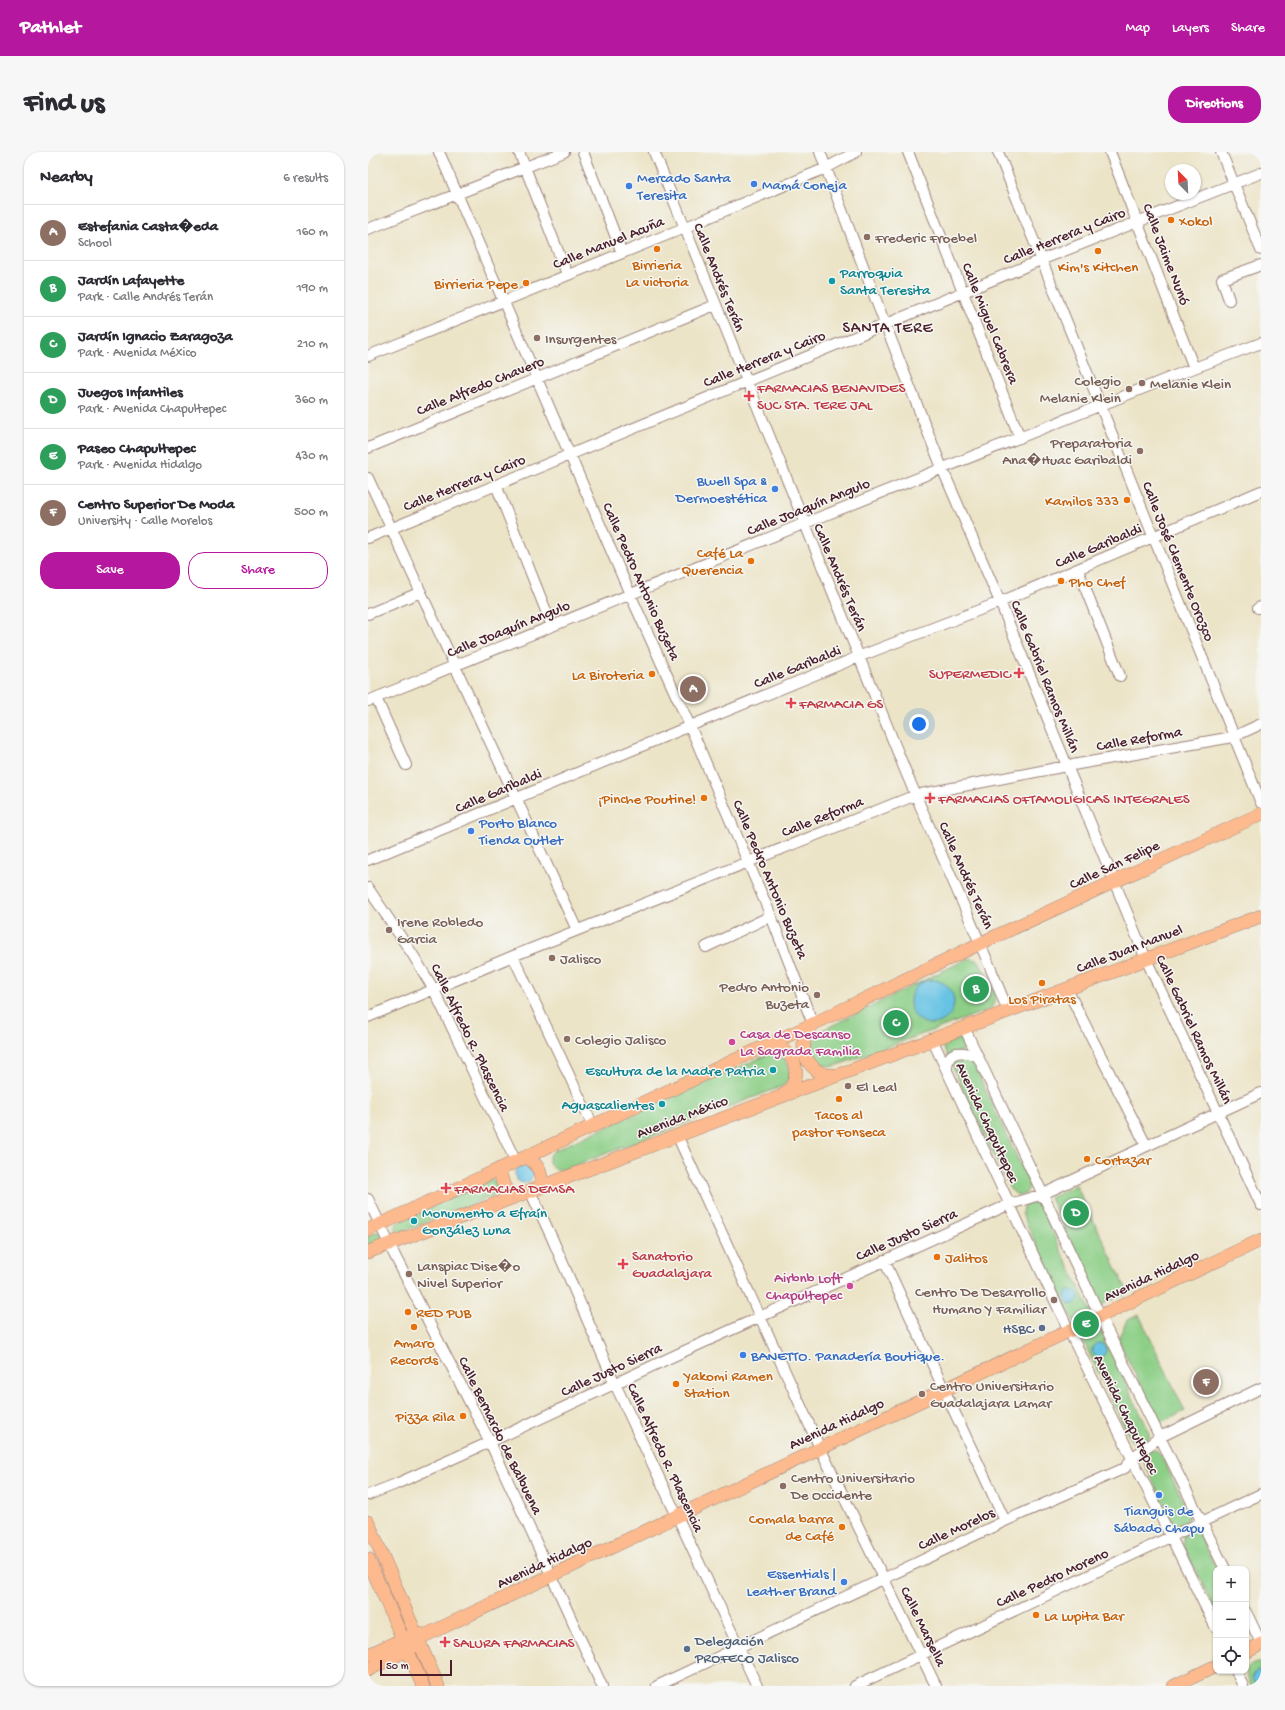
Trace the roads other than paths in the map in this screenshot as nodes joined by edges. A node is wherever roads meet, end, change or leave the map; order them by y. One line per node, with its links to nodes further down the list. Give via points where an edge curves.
1 (439, 152): 16 (street, Calle Pedro Antonio Buzeta)
2 (518, 152): 12 (street)
3 (564, 152): 12 (street)
4 (583, 152): 21 (street)
5 (654, 152): 18 (street, Calle Andrés Terán)
6 (820, 152): 13 (street, Calle Gabriel Ramos Millán)
7 (856, 152): 13 (street, Calle Manuel Acuña)
8 (908, 152): 25 (street, Calle Miguel Cabrera)
9 (998, 152): 22 (street, Calle José Clemente Orozco)
10 (1110, 152): 17 (street, Calle Jaime Nunó)
11 (1221, 152): 15 (street)
12 (525, 168): 16 (street); 24 (street)
13 (826, 168): 18 (street, Calle Manuel Acuña); 29 (street, Calle Gabriel Ramos Millán)
14 (1261, 173): 15 (street, Calle Herrera y Cairo)
15 (1234, 184): 17 (street, Calle Herrera y Cairo); 20 (street)
16 (457, 194): 19 (street); 26 (street, Calle Pedro Antonio Buzeta)
17 (1138, 222): 22 (street, Calle Herrera y Cairo); 32 (street, Calle Jaime Nunó)
18 (684, 228): 21 (street, Calle Manuel Acuña); 28 (street, Calle Andrés Terán)
19 (368, 229)
20 (1261, 250)
21 (622, 253): 24 (street, Calle Manuel Acuña)
22 (1041, 260): 25 (street, Calle Herrera y Cairo); 35 (street, Calle José Clemente Orozco)
23 (1261, 265): 27 (street, via 1222,279)
24 (567, 274): 26 (street, Calle Manuel Acuña)
25 (962, 292): 29 (street, Calle Herrera y Cairo); 36 (street, Calle Miguel Cabrera)
26 (502, 300): 31 (street, Calle Manuel Acuña); 33 (street, Calle Pedro Antonio Buzeta)
27 (1229, 300)
28 (715, 305): 33 (street, Calle Alfredo Chavero); 34 (street, Calle Andrés Terán)
29 (885, 324): 34 (street, Calle Herrera y Cairo); 39 (street, Calle Gabriel Ramos Millán)
30 (1261, 342): 32 (street, Calle Joaquín Angulo)
31 (368, 356)
32 (1194, 368): 35 (street, Calle Joaquín Angulo)
33 (537, 378): 37 (street, Calle Alfredo Chavero); 38 (street, Calle Pedro Antonio Buzeta)
34 (746, 382): 38 (street, Calle Herrera y Cairo); 43 (street, Calle Andrés Terán)
35 (1100, 406): 36 (street, Calle Joaquín Angulo); 45 (street, Calle José Clemente Orozco)
36 (1020, 438): 39 (street, Calle Joaquín Angulo)
37 (368, 448)
38 (569, 454): 41 (street, Calle Herrera y Cairo); 49 (street, Calle Pedro Antonio Buzeta)
39 (942, 468): 43 (street, Calle Joaquín Angulo); 50 (street, Calle Gabriel Ramos Millán)
40 (368, 478): 44 (street)
41 (496, 485): 44 (street, Calle Herrera y Cairo); 52 (street)
42 (1261, 492): 45 (street, Calle Garibaldi)
43 (803, 524): 49 (street, Calle Joaquín Angulo); 53 (street, Calle Andrés Terán)
44 (391, 528): 46 (street, Calle Herrera y Cairo); 48 (street)
45 (1153, 537): 47 (street, Calle Garibaldi); 59 (street, Calle José Clemente Orozco)
46 (368, 538)
47 (1078, 570): 50 (street, Calle Garibaldi); 55 (street)
48 (421, 592): 51 (street); 54 (street)
49 (630, 594): 52 (street, Calle Joaquín Angulo); 58 (street, Calle Pedro Antonio Buzeta)
50 (1000, 602): 53 (street, Calle Garibaldi); 61 (street, Calle Gabriel Ramos Millán)
51 (368, 614)
52 (552, 626): 54 (street, Calle Joaquín Angulo)
53 (858, 657): 58 (street, Calle Garibaldi); 62 (street, Calle Andrés Terán)
54 (455, 665): 56 (street, Calle Joaquín Angulo); 63 (street)
55 (1120, 676)
56 (372, 700): 60 (street)
57 (1261, 724): 59 (street, Calle Reforma)
58 (690, 726): 63 (street, Calle Garibaldi); 67 (street, Calle Pedro Antonio Buzeta)
59 (1233, 737): 61 (street, Calle Reforma); 64 (street, Calle José Clemente Orozco)
60 (406, 765)
61 (1067, 766): 62 (street, Calle Reforma); 68 (street, Calle Gabriel Ramos Millán)
62 (916, 795): 67 (street, Calle Reforma); 73 (street, Calle Andrés Terán)
63 (516, 798): 66 (street, Calle Garibaldi); 72 (street)
64 (1261, 803)
65 (1261, 814): 68 (main road, Calle San Felipe)
66 (368, 860)
67 (748, 862): 70 (street, Calle Pedro Antonio Buzeta); 72 (street, Calle Reforma)
68 (1114, 882): 73 (main road, Calle San Felipe); 76 (street, Calle Gabriel Ramos Millán)
69 (368, 888): 78 (street, Calle Alfredo R. Plascencia)
70 (771, 916): 74 (street); 81 (street, Calle Pedro Antonio Buzeta)
71 (1261, 916): 76 (main road, Calle Juan Manuel)
72 (577, 930): 75 (street, Calle Reforma)
73 (981, 943): 79 (street, Calle Andrés Terán); 81 (main road, Avenida México)
74 (706, 946)
75 (513, 956): 78 (street, Calle Reforma); 91 (street)
76 (1146, 959): 77 (main road, Calle Juan Manuel); 90 (street, Calle Gabriel Ramos Millán)
77 (1066, 989): 79 (main road, Calle Juan Manuel); 93 (street)
78 (434, 990): 80 (street, Calle Reforma); 94 (street, Calle Alfredo R. Plascencia)
79 (1008, 1011): 82 (main road, Avenida México)
80 (368, 1017)
81 (813, 1024): 84 (main road, Avenida México); 87 (main road, via 804,1042 804,1052 809,1063 818,1072 834,1076)
82 (964, 1027): 83 (main road, Avenida México); 85 (street, Avenida Chapultepec)
83 (932, 1039): 86 (street, Avenida Chapultepec); 87 (main road, Avenida México)
84 (767, 1046): 89 (main road, via 788,1053 796,1069 795,1081); 91 (main road, Avenida México)
85 (978, 1057): 86 (street, via 967,1052 956,1053 948,1060); 97 (street, Avenida Chapultepec)
86 (946, 1070): 100 (street, Avenida Chapultepec)
87 (840, 1074): 89 (main road, Avenida México)
88 (1261, 1093): 90 (street, Calle Justo Sierra)
89 (783, 1096): 92 (main road, Avenida México)
90 (1218, 1112): 93 (street, Calle Justo Sierra); 101 (street, Calle Gabriel Ramos Millán)
91 (593, 1126): 94 (main road, Avenida México)
92 (677, 1135): 96 (main road, Avenida México); 108 (street, Calle Marsella)
93 (1146, 1145): 97 (street, Calle Justo Sierra)
94 (521, 1160): 95 (main road, Avenida México); 96 (main road, via 531,1160 540,1171)
95 (499, 1169): 98 (main road, via 504,1187); 102 (main road, Avenida México)
96 (536, 1188): 98 (main road, Avenida México); 110 (street, Calle Alfredo R. Plascencia, via 552,1238)
97 (1043, 1194): 100 (street, Calle Justo Sierra); 107 (street, Avenida Chapultepec)
98 (513, 1197): 104 (main road, Avenida México)
99 (368, 1199): 102 (street, Calle Bernardo de Balbuena)
100 (1010, 1204): 106 (street, Calle Justo Sierra); 109 (street, Avenida Chapultepec)
101 (1261, 1205)
102 (374, 1227): 104 (street, Calle Bernardo de Balbuena)
103 (1261, 1240): 107 (main road, Avenida Hidalgo)
104 (389, 1244): 105 (main road, Avenida México); 114 (street, Calle Bernardo de Balbuena)
105 (368, 1252)
106 (884, 1260): 108 (street, Calle Justo Sierra); 112 (street)
107 (1100, 1316): 109 (main road, Avenida Hidalgo); 113 (street, Avenida Chapultepec)
108 (760, 1318): 110 (street, Calle Justo Sierra); 115 (street, Calle Marsella)
109 (1070, 1331): 112 (main road, Avenida Hidalgo); 116 (street, Avenida Chapultepec)
110 (615, 1384): 114 (street, Calle Justo Sierra); 119 (street, Calle Alfredo R. Plascencia)
111 (1261, 1388): 113 (street, Calle Morelos)
112 (945, 1390): 115 (main road, Avenida Hidalgo); 120 (street)
113 (1160, 1437): 116 (street, Calle Morelos); 122 (street, Avenida Chapultepec)
114 (490, 1442): 118 (street, Calle Justo Sierra); 126 (street, Calle Bernardo de Balbuena)
115 (820, 1448): 119 (main road, Avenida Hidalgo); 127 (street, Calle Marsella)
116 (1132, 1458): 120 (street, Calle Morelos, via 1125,1468); 123 (street, Avenida Chapultepec)
117 (1261, 1494): 122 (street, Calle Pedro Moreno)
118 (368, 1495)
119 (676, 1517): 126 (main road, Avenida Hidalgo); 133 (street, Calle Alfredo R. Plascencia)
120 (1005, 1521): 127 (street, Calle Morelos)
121 (368, 1522): 130 (main road)
122 (1202, 1522): 123 (street, Calle Pedro Moreno); 125 (street, Avenida Chapultepec)
123 (1172, 1537): 129 (street, Avenida Chapultepec); 136 (street, Calle Pedro Moreno)
124 (368, 1559): 131 (main road)
125 (1224, 1566)
126 (551, 1576): 130 (main road, Avenida Hidalgo); 142 (street, Calle Bernardo de Balbuena)
127 (884, 1578): 133 (street, Calle Morelos); 136 (street, Calle Marsella)
128 (1249, 1618): 132 (street)
129 (1213, 1622)
130 (420, 1637): 131 (main road, Avenida Hidalgo); 141 (main road)
131 (405, 1644): 135 (main road, Avenida Hidalgo); 138 (main road, Avenida Hidalgo); 140 (main road)
132 (1261, 1644): 134 (main road)
133 (739, 1647): 143 (street, Calle Morelos); 144 (street, Calle Alfredo R. Plascencia)
134 (1249, 1650)
135 (368, 1655)
136 (922, 1655): 145 (street, Calle Pedro Moreno); 146 (street, Calle Marsella)
137 (1213, 1667): 147 (main road)
138 (368, 1670)
139 (1237, 1674): 148 (street)
140 (423, 1686)
141 (438, 1686)
142 (602, 1686)
143 (657, 1686)
144 (757, 1686)
145 (855, 1686)
146 (936, 1686)
147 (1174, 1686)
148 (1243, 1686)

